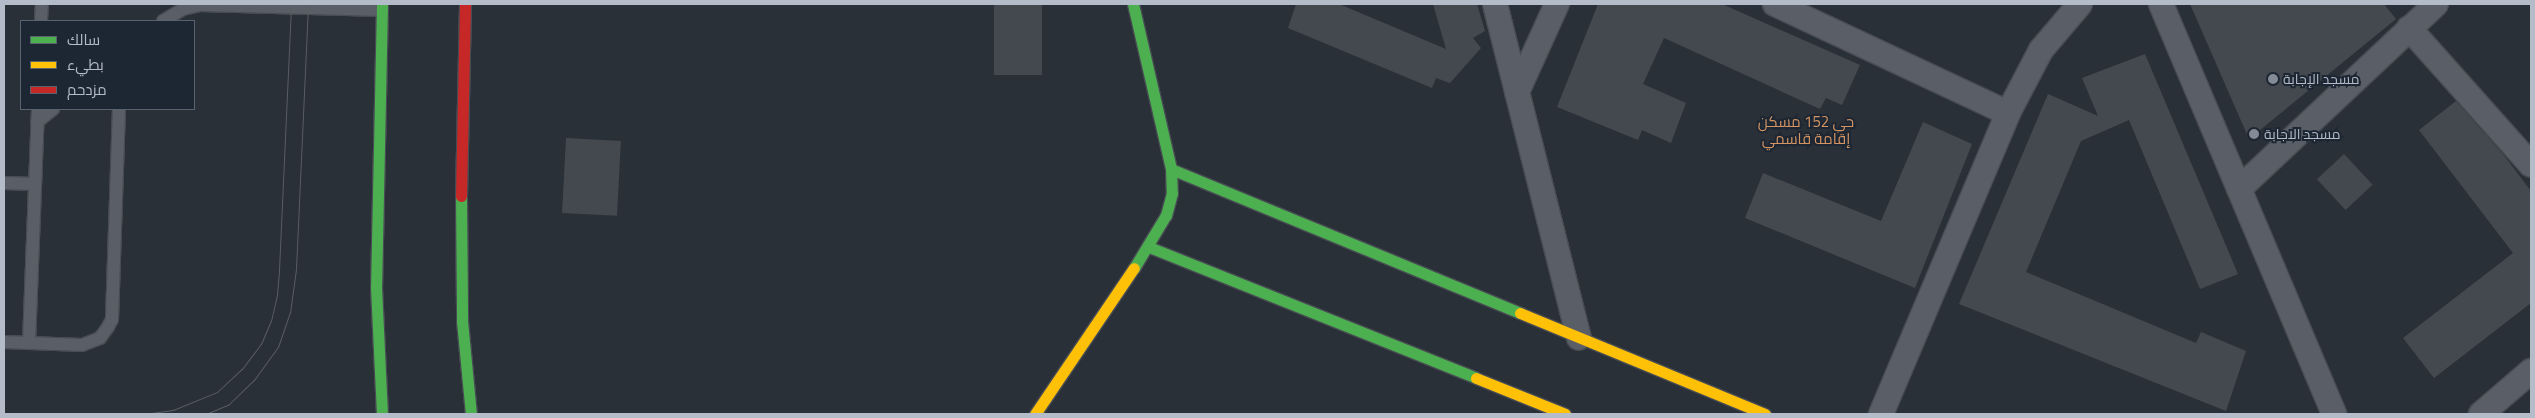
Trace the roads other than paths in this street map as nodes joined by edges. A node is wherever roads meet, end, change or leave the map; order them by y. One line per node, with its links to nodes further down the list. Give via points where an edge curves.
1 (42, 4): 11 (lane)
2 (465, 4): 30 (main road, via 460,152 462,320)
3 (1133, 4): 20 (main road)
4 (1495, 4): 14 (street)
5 (1557, 4): 14 (street)
6 (1775, 4): 17 (street)
7 (2080, 4): 17 (street, via 2040,50)
8 (2161, 4): 23 (street)
9 (2436, 4): 13 (street)
10 (382, 7): 12 (lane, via 200,5 183,9); 29 (main road, via 376,287)
11 (42, 20)
12 (165, 20)
13 (2410, 28): 19 (street); 23 (street)
14 (1517, 92): 25 (street)
15 (51, 110): 18 (lane)
16 (119, 110): 27 (lane, via 112,319 100,338 91,344)
17 (2008, 113): 34 (street)
18 (38, 115): 22 (lane)
19 (2531, 165)
20 (1171, 169): 24 (main road, via 1172,193 1168,208); 25 (main road)
21 (4, 182): 22 (lane)
22 (35, 184): 27 (lane)
23 (2239, 189): 35 (street)
24 (1149, 247): 31 (main road); 32 (main road)
25 (1580, 338): 33 (main road)
26 (4, 342): 27 (lane)
27 (30, 343)
28 (2531, 371): 36 (street)
29 (382, 414)
30 (471, 414)
31 (1035, 414)
32 (1565, 414)
33 (1765, 414)
34 (1881, 414)
35 (2334, 414)
36 (2481, 414)

